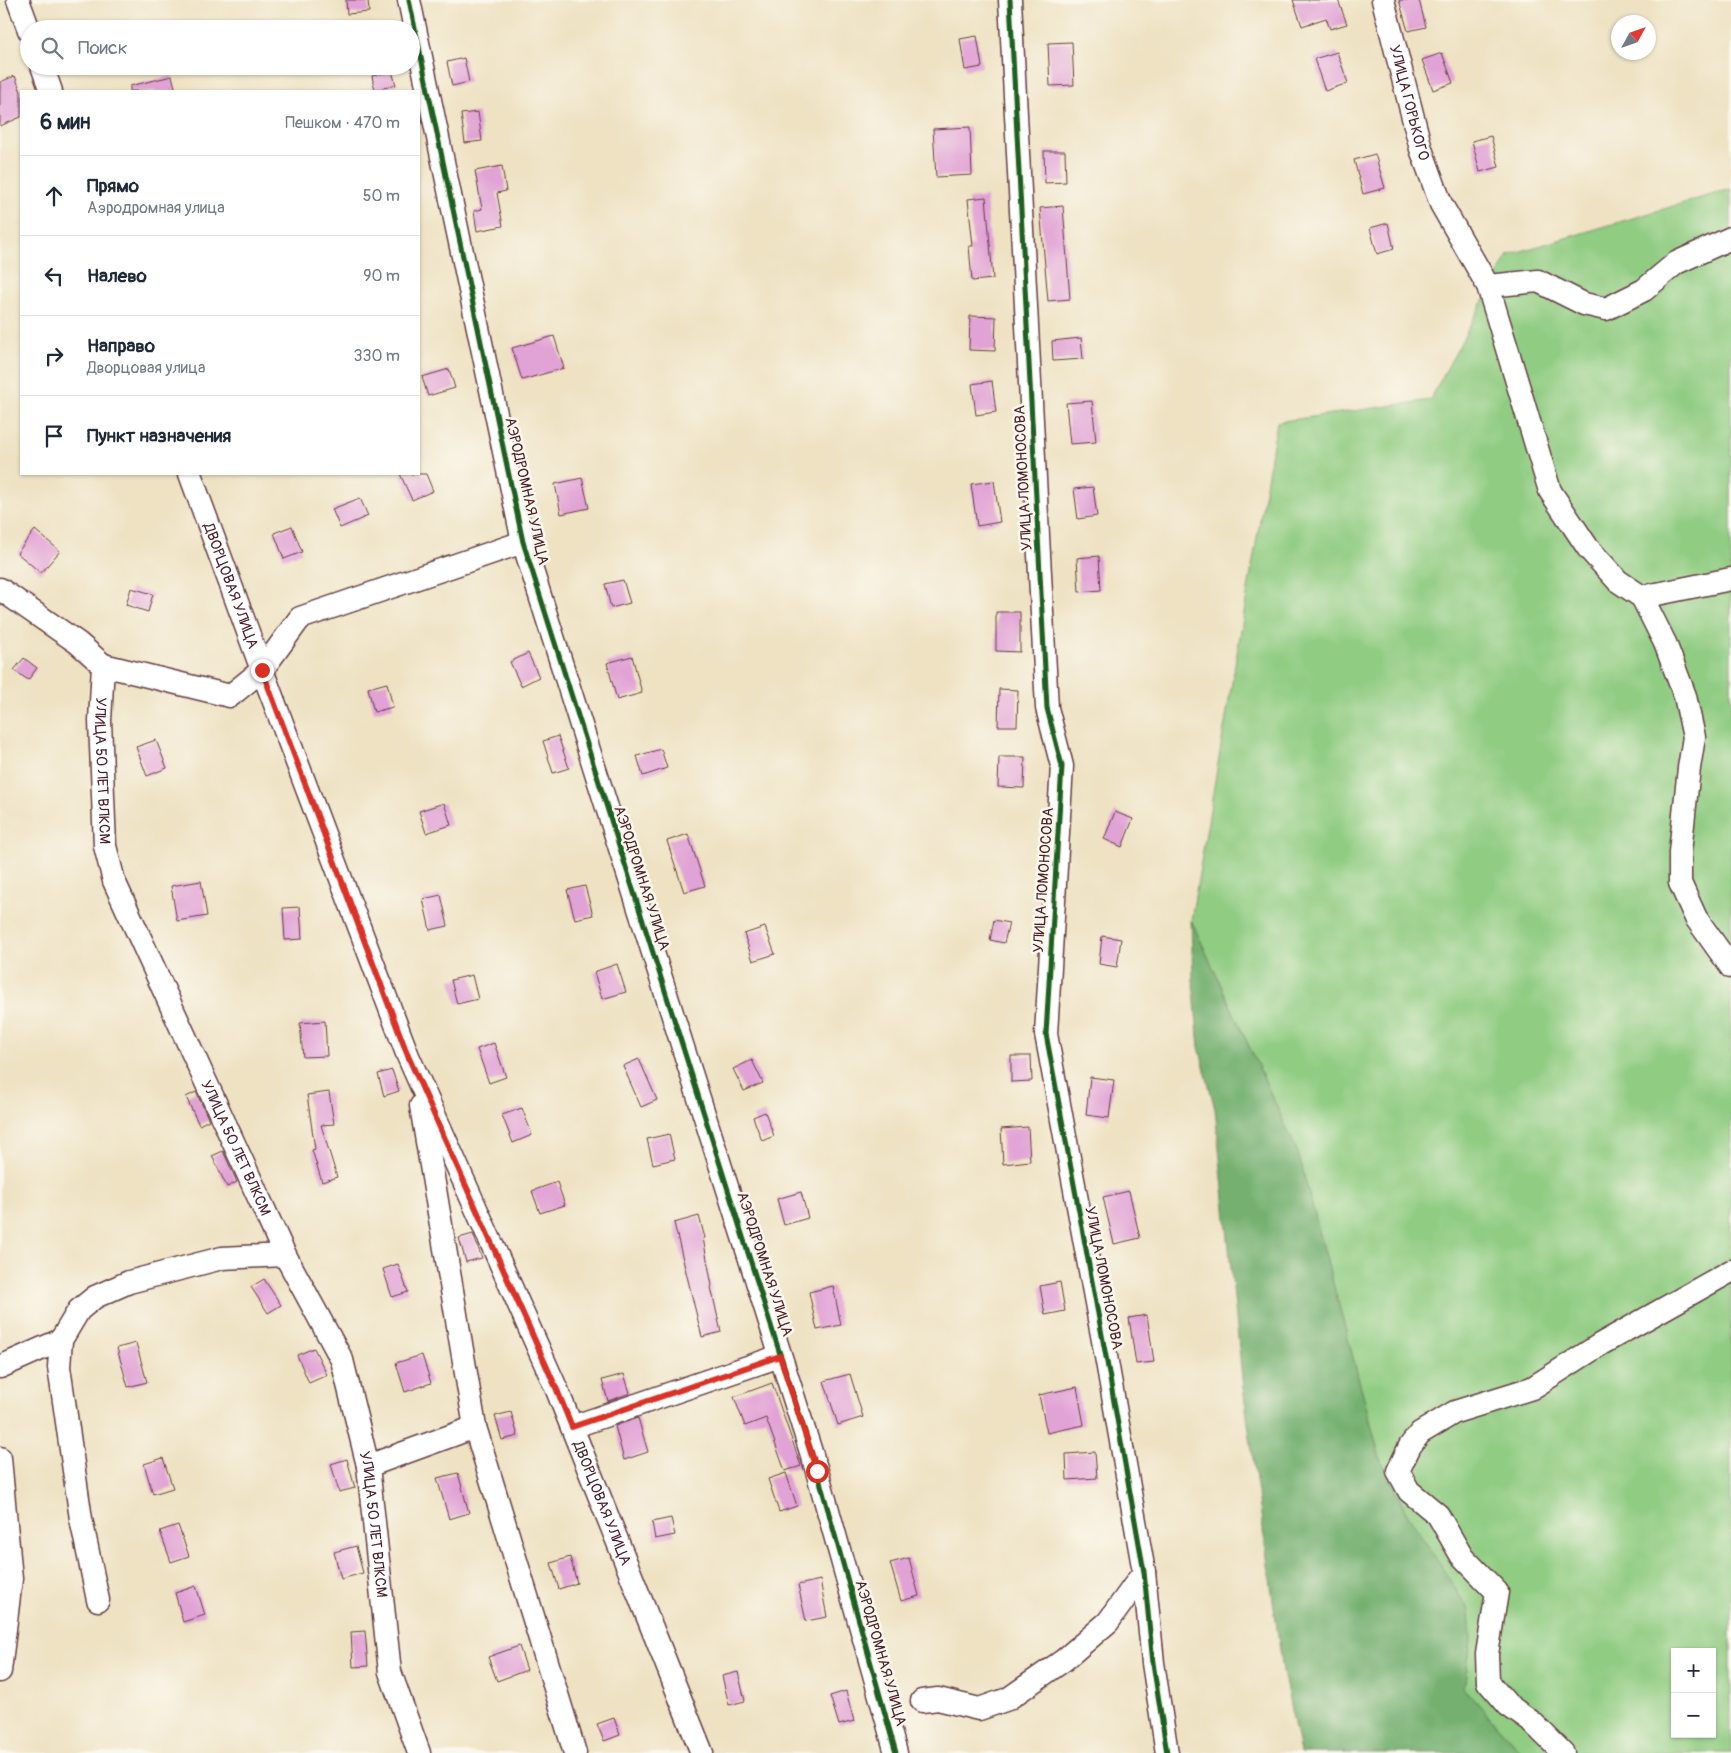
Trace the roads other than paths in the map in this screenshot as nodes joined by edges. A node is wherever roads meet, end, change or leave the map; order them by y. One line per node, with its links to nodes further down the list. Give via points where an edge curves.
1 (18, 0): 5 (street)
2 (409, 0): 6 (street, АЭРОДРОМНАЯ УЛИЦА)
3 (1010, 0): 30 (street, УЛИЦА ЛОМОНОСОВА, via 1047,708 1062,766 1046,1034)
4 (1383, 0): 11 (street, УЛИЦА ГОРЬКОГО, via 1421,149 1441,204)
5 (25, 20)
6 (413, 20)
7 (420, 52): 13 (street, АЭРОДРОМНАЯ УЛИЦА)
8 (45, 75): 9 (street)
9 (51, 90)
10 (1731, 238): 11 (street, via 1676,263 1644,290 1606,309 1584,304 1538,281)
11 (1488, 286): 16 (street, УЛИЦА ГОРЬКОГО, via 1550,490 1588,548 1618,581)
12 (190, 475): 18 (street, ДВОРЦОВАЯ УЛИЦА)
13 (523, 542): 18 (street, via 300,618); 24 (street, АЭРОДРОМНАЯ УЛИЦА)
14 (1731, 579): 16 (street)
15 (0, 589): 17 (street, via 78,643)
16 (1642, 597): 19 (street, via 1665,643 1685,696 1694,737 1680,852 1680,883 1696,918)
17 (103, 666): 18 (street, via 230,696); 21 (street, УЛИЦА 50 ЛЕТ ВЛКСМ, via 100,722 105,846 114,881)
18 (262, 670): 20 (street, ДВОРЦОВАЯ УЛИЦА)
19 (1731, 967)
20 (416, 1074): 26 (street); 27 (street, ДВОРЦОВАЯ УЛИЦА)
21 (285, 1255): 23 (street, via 222,1258 129,1282 96,1297 79,1310); 29 (street, УЛИЦА 50 ЛЕТ ВЛКСМ, via 342,1360)
22 (1731, 1271): 39 (street, via 1601,1344 1532,1388 1455,1412 1420,1433 1398,1471 1409,1491 1438,1515 1461,1555 1497,1592 1487,1654 1488,1682 1508,1705 1533,1723)
23 (61, 1340): 25 (street); 31 (street, via 59,1367 81,1519)
24 (780, 1356): 27 (street); 37 (street, АЭРОДРОМНАЯ УЛИЦА, via 817,1471)
25 (0, 1367)
26 (475, 1427): 29 (street); 35 (street)
27 (572, 1427): 36 (street, ДВОРЦОВАЯ УЛИЦА)
28 (0, 1458): 32 (street, via 11,1579)
29 (368, 1466): 34 (street, УЛИЦА 50 ЛЕТ ВЛКСМ, via 390,1672)
30 (1144, 1572): 33 (street, via 1108,1622 1064,1660 1008,1699 979,1709 938,1699); 38 (street, УЛИЦА ЛОМОНОСОВА, via 1152,1663)
31 (98, 1600)
32 (0, 1671)
33 (922, 1700)
34 (419, 1753)
35 (575, 1753)
36 (702, 1753)
37 (896, 1753)
38 (1167, 1753)
39 (1563, 1753)

